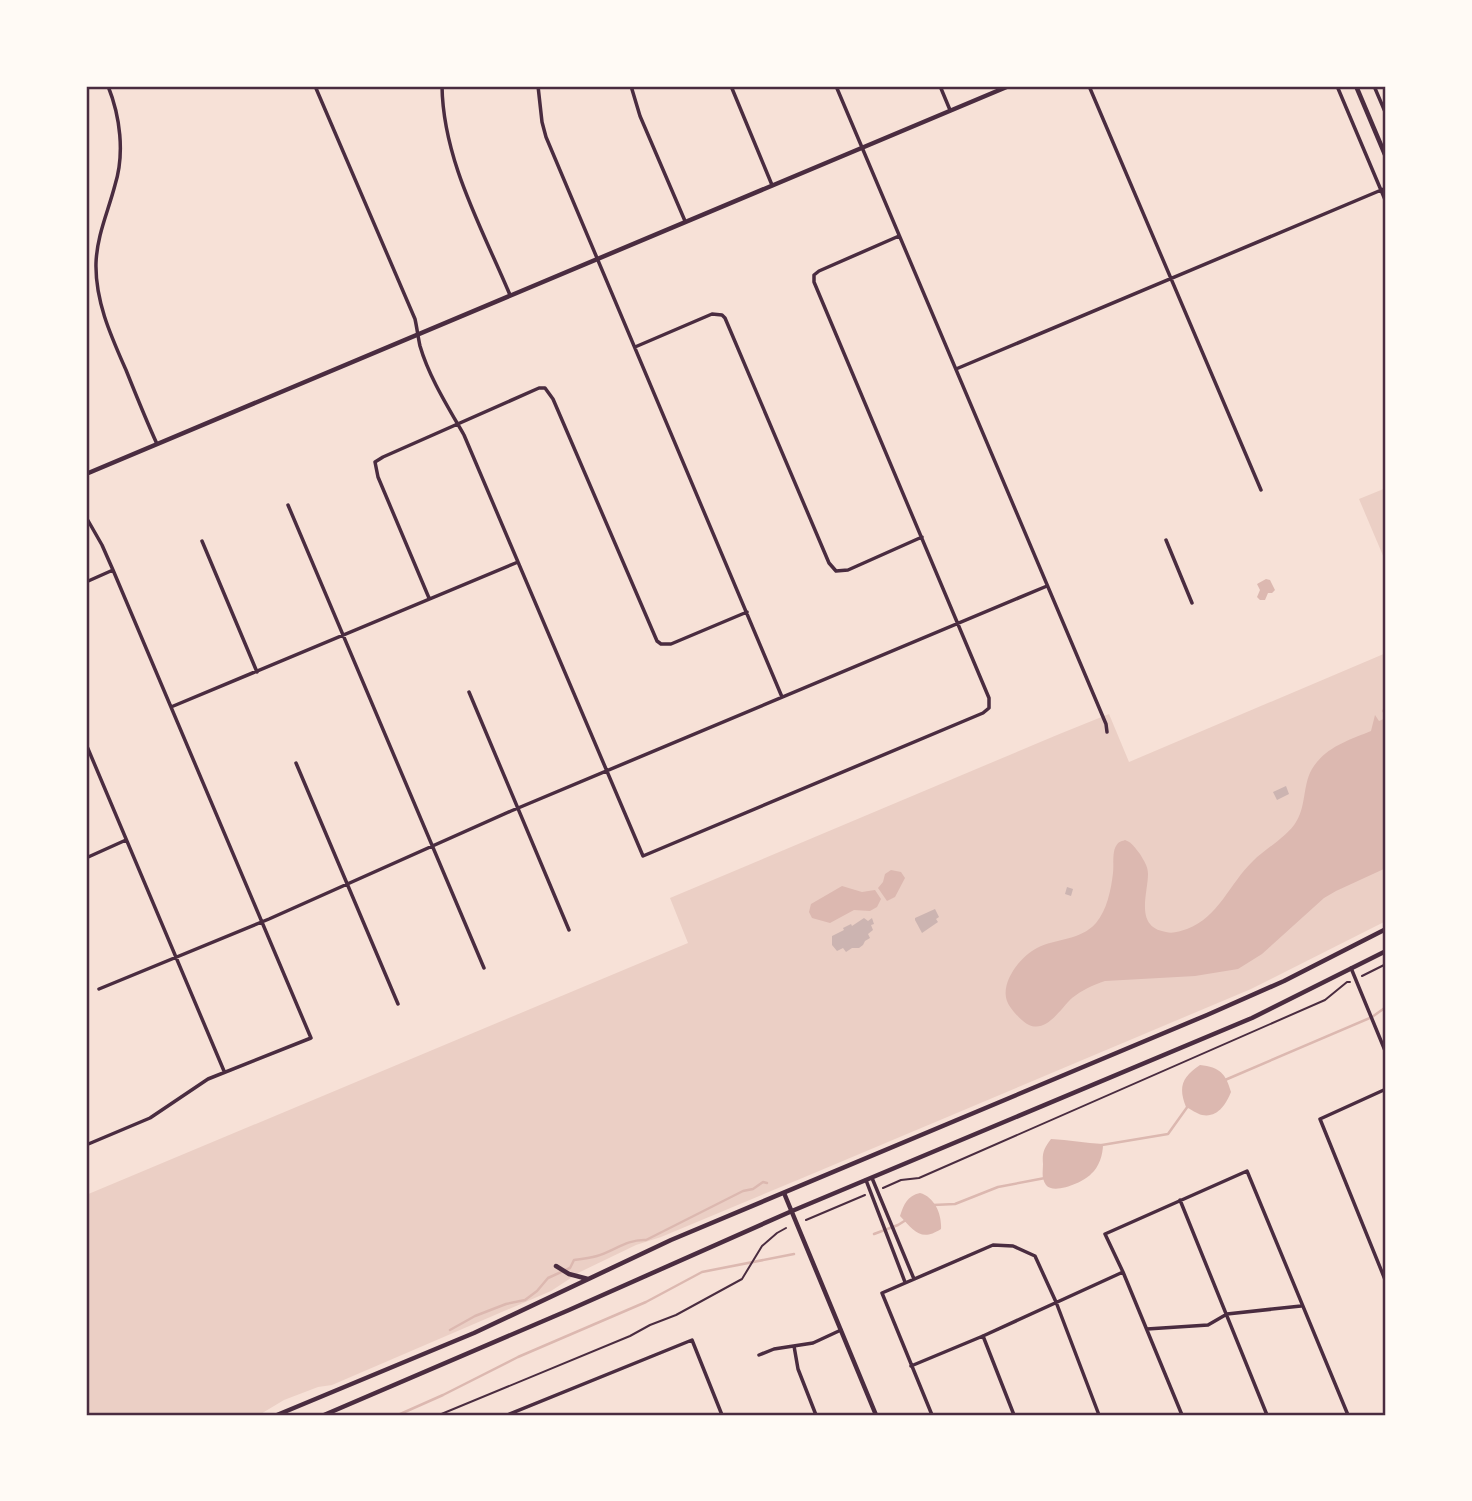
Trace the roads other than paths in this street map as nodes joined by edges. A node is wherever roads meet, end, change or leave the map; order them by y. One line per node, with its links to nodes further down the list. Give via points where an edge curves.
1 (108, 86): 30 (street, via 119,125 120,156 99,236 98,292)
2 (315, 86): 26 (street)
3 (442, 86): 25 (street, via 443,114 455,164)
4 (538, 86): 23 (street, via 546,137)
5 (631, 86): 21 (street)
6 (731, 86): 18 (street)
7 (836, 86): 16 (street)
8 (940, 86): 14 (street)
9 (1009, 86): 14 (main road)
10 (1089, 86): 24 (street)
11 (1337, 86): 19 (street)
12 (1356, 86): 17 (main road)
13 (1374, 86): 15 (street)
14 (950, 110): 16 (main road)
15 (1386, 114)
16 (862, 147): 18 (main road); 22 (street)
17 (1386, 157)
18 (772, 185): 21 (main road)
19 (1384, 189): 20 (street); 24 (street)
20 (1386, 202)
21 (685, 221): 23 (main road)
22 (899, 236): 28 (street); 35 (street, via 819,271 814,282)
23 (597, 258): 25 (main road); 27 (street)
24 (1171, 278): 28 (street); 32 (street)
25 (510, 296): 26 (main road)
26 (418, 334): 29 (street, via 427,365); 30 (main road)
27 (635, 347): 35 (street, via 712,314 722,315 836,572); 44 (street)
28 (956, 369): 41 (street)
29 (457, 423): 38 (street); 42 (street, via 374,462); 44 (street, via 545,388 661,644 671,644)
30 (157, 444): 31 (main road)
31 (86, 474)
32 (1261, 490)
33 (288, 505): 46 (street)
34 (86, 517): 39 (street)
35 (922, 537): 45 (street)
36 (1166, 540): 43 (street)
37 (202, 541): 47 (street)
38 (518, 562): 42 (street); 54 (street)
39 (113, 570): 40 (street); 50 (street)
40 (86, 582)
41 (1047, 586): 45 (street); 51 (street)
42 (429, 598): 46 (street)
43 (1192, 603)
44 (747, 611): 49 (street)
45 (959, 624): 49 (street); 54 (street, via 989,698 989,708 983,713 643,856)
46 (344, 635): 47 (street); 57 (street)
47 (257, 672): 50 (street)
48 (469, 692): 55 (street)
49 (782, 697): 54 (street)
50 (171, 707): 60 (street)
51 (1107, 732)
52 (86, 744): 56 (street)
53 (296, 763): 59 (street)
54 (607, 771): 55 (street)
55 (518, 808): 57 (street); 62 (street)
56 (126, 840): 58 (street); 64 (street)
57 (432, 845): 59 (street); 65 (street)
58 (86, 858)
59 (347, 885): 60 (street); 68 (street)
60 (262, 922): 64 (street); 70 (street, via 311,1038)
61 (1386, 929): 75 (main road, via 1207,1015)
62 (569, 930)
63 (1386, 951): 66 (main road)
64 (176, 957): 67 (street); 70 (street)
65 (484, 968)
66 (1351, 968): 69 (street); 73 (main road, via 1252,1018)
67 (99, 989)
68 (398, 1004)
69 (1386, 1053)
70 (224, 1071): 72 (street, via 150,1118)
71 (1386, 1089): 83 (street, via 1320,1119)
72 (86, 1145)
73 (872, 1178): 74 (main road); 81 (street)
74 (866, 1180): 77 (main road); 82 (street)
75 (784, 1193): 77 (main road); 80 (main road)
76 (1180, 1200): 79 (street, via 1105,1234); 85 (street, via 1247,1171); 86 (street)
77 (792, 1211): 88 (main road); 94 (main road)
78 (556, 1266): 80 (main road)
79 (1123, 1272): 84 (street); 87 (street)
80 (589, 1279): 93 (main road, via 474,1333)
81 (914, 1279): 82 (street); 84 (street, via 993,1245 1013,1246 1035,1256)
82 (905, 1282): 92 (street, via 881,1293)
83 (1386, 1282)
84 (1056, 1303): 89 (street); 101 (street)
85 (1301, 1306): 86 (street); 104 (street)
86 (1227, 1314): 87 (street, via 1208,1325); 103 (street)
87 (1147, 1329): 102 (street)
88 (841, 1331): 90 (street); 98 (main road)
89 (983, 1336): 92 (street); 100 (street)
90 (794, 1346): 91 (street); 97 (street)
91 (759, 1355)
92 (911, 1366): 99 (street)
93 (277, 1415)
94 (324, 1415)
95 (507, 1415): 96 (street, via 692,1340)
96 (722, 1415)
97 (816, 1415)
98 (876, 1415)
99 (932, 1415)
100 (1014, 1415)
101 (1099, 1415)
102 (1182, 1415)
103 (1267, 1415)
104 (1348, 1415)

